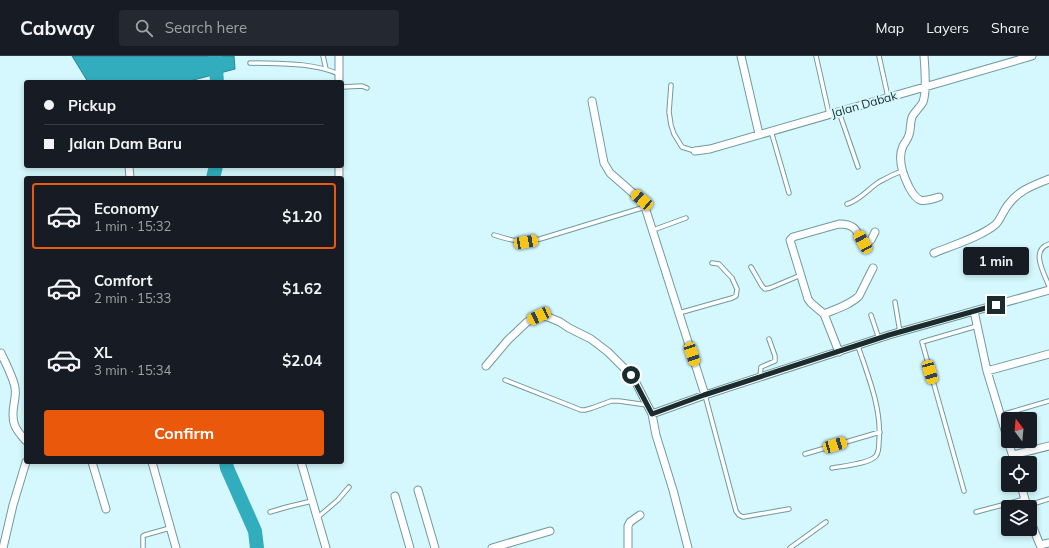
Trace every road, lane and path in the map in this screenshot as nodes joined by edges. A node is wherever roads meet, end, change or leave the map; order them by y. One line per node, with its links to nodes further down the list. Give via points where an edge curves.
1 (323, 56): 9 (lane)
2 (339, 56): 10 (street)
3 (741, 56): 21 (street)
4 (816, 56): 19 (lane)
5 (879, 56): 16 (lane)
6 (924, 56): 14 (street)
7 (1032, 56): 14 (street, Jalan Dabak)
8 (250, 63): 9 (lane, via 298,64)
9 (326, 69): 10 (lane)
10 (339, 74): 11 (street)
11 (339, 80)
12 (671, 85): 22 (lane, via 668,112 670,125 682,147)
13 (344, 86): 15 (lane)
14 (925, 87): 16 (street, Jalan Dabak); 24 (street, via 923,101 912,119 908,140 903,147 900,161)
15 (367, 88)
16 (888, 97): 18 (street, Jalan Dabak)
17 (592, 101): 29 (street, via 604,163 610,173 642,200)
18 (839, 112): 19 (street, Jalan Dabak); 23 (lane)
19 (829, 114): 20 (street, Jalan Dabak)
20 (771, 131): 21 (street, Jalan Dabak); 26 (lane)
21 (759, 134): 22 (street, Jalan Dabak)
22 (695, 151)
23 (858, 167)
24 (902, 171): 27 (street, via 917,199 924,201); 28 (lane, via 878,183 855,202)
25 (1049, 179): 35 (street, via 1013,198 996,223 987,230)
26 (789, 193)
27 (939, 198)
28 (847, 204)
29 (645, 207): 31 (street); 33 (lane, via 526,242)
30 (686, 218): 31 (lane)
31 (652, 230): 44 (street)
32 (875, 232): 39 (street, via 867,243 863,242 855,228 847,224 793,237 790,240)
33 (494, 235)
34 (1049, 244): 40 (lane, via 1040,250 1039,257)
35 (934, 253)
36 (712, 263): 44 (lane, via 719,264 732,278 737,289 736,296)
37 (750, 267): 39 (lane, via 765,289)
38 (873, 268): 45 (street, via 857,298)
39 (801, 275): 45 (street, via 810,303)
40 (1049, 286)
41 (1049, 290): 43 (street)
42 (895, 302): 48 (lane)
43 (974, 311): 47 (street); 48 (street)
44 (679, 313): 59 (street)
45 (824, 314): 52 (street)
46 (871, 315): 50 (lane)
47 (977, 326): 56 (street); 77 (lane, via 922,342)
48 (900, 332): 50 (street)
49 (769, 339): 57 (lane, via 775,361 761,368)
50 (879, 339): 51 (street)
51 (858, 346): 52 (street); 65 (lane, via 878,412)
52 (839, 352): 57 (street)
53 (1, 353): 66 (street, via 15,387 12,414 14,425)
54 (1049, 354): 56 (street)
55 (486, 366): 61 (street, via 527,322 539,316 548,317 592,339 608,352 631,375)
56 (987, 371): 63 (street)
57 (760, 377): 59 (street)
58 (506, 380): 61 (lane, via 581,410 611,401)
59 (704, 395): 62 (street); 84 (lane, via 736,511 743,517)
60 (1049, 402): 63 (lane)
61 (648, 405): 62 (street)
62 (652, 414): 103 (street)
63 (1000, 415): 64 (street)
64 (1001, 418)
65 (880, 432): 68 (lane); 74 (lane, via 876,456 866,462)
66 (24, 439)
67 (1049, 446): 69 (street)
68 (805, 454)
69 (1022, 456)
70 (25, 464): 93 (street)
71 (93, 464): 83 (street)
72 (153, 464): 90 (street)
73 (301, 464): 80 (street)
74 (832, 468)
75 (349, 487): 88 (lane)
76 (418, 490): 100 (street)
77 (964, 491)
78 (395, 496): 99 (street)
79 (1049, 499): 81 (lane)
80 (312, 501): 85 (lane); 88 (street)
81 (1037, 502)
82 (1001, 508): 86 (lane)
83 (106, 509)
84 (789, 509)
85 (270, 512)
86 (976, 512)
87 (640, 516): 102 (street, via 628,526)
88 (317, 518): 98 (street)
89 (826, 522): 104 (lane)
90 (170, 528): 95 (lane, via 145,535); 97 (street)
91 (550, 531): 101 (street)
92 (1036, 536): 96 (street)
93 (2, 542)
94 (1049, 544): 96 (street)
95 (143, 547)
96 (1040, 547)
97 (176, 548)
98 (326, 548)
99 (410, 548)
100 (435, 548)
101 (492, 548)
102 (628, 548)
103 (688, 548)
104 (790, 548)

